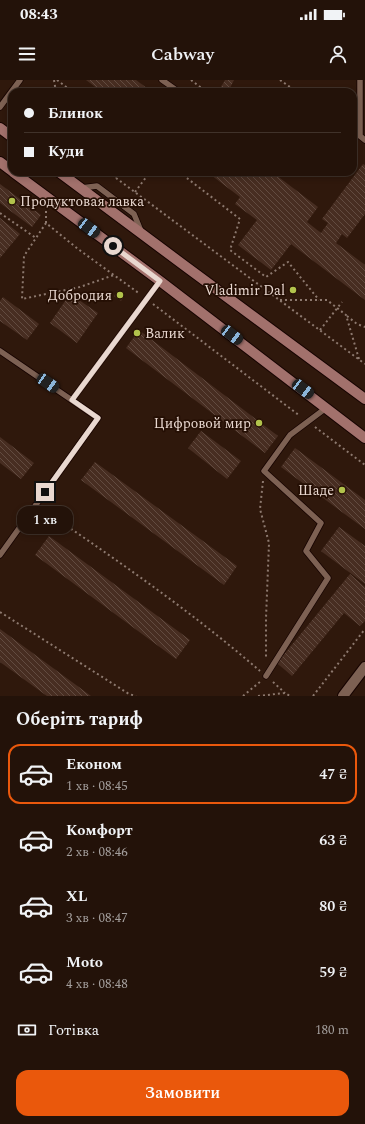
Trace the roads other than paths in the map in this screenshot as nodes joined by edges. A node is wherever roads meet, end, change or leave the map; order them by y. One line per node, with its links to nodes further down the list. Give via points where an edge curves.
1 (162, 80): 3 (lane)
2 (360, 80): 6 (lane, via 360,136)
3 (173, 88)
4 (8, 96): 5 (lane)
5 (0, 107)
6 (365, 140)
7 (0, 162): 8 (main road)
8 (8, 168)
9 (18, 176): 11 (main road)
10 (64, 176): 13 (main road)
11 (160, 281): 14 (lane); 15 (main road)
12 (0, 350): 14 (lane)
13 (365, 399)
14 (72, 400): 17 (lane, via 98,418)
15 (327, 408): 16 (main road); 19 (lane, via 290,435 264,471 321,523 306,551 328,578)
16 (365, 438)
17 (0, 555)
18 (365, 667): 20 (street)
19 (266, 676)
20 (343, 696)

